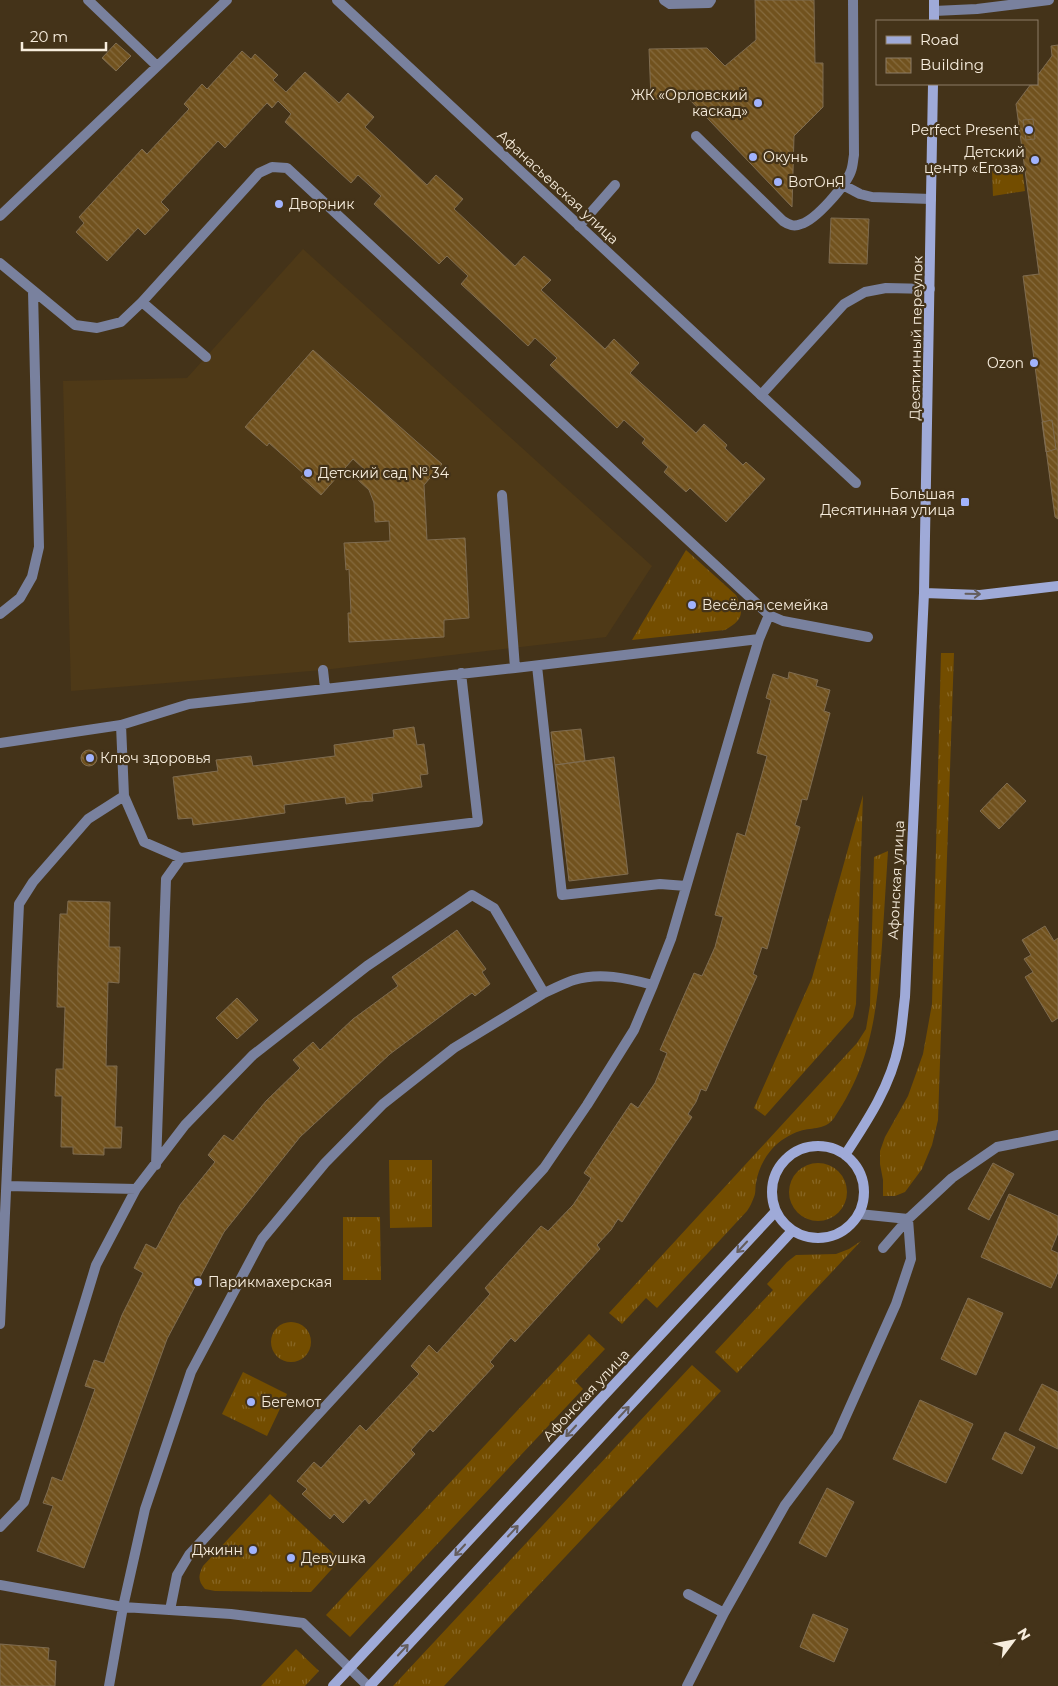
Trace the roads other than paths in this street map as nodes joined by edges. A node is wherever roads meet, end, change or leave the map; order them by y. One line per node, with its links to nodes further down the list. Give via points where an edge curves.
1 (88, 0): 10 (street)
2 (227, 0): 10 (street)
3 (336, 0): 17 (street, Афанасьевская улица)
4 (664, 0): 5 (street, via 670,4 709,3)
5 (711, 0)
6 (853, 0): 13 (street, via 854,155 852,170)
7 (934, 0): 9 (street)
8 (1049, 0): 9 (street)
9 (934, 16)
10 (157, 66): 16 (street)
11 (933, 85): 15 (street, Десятинный переулок)
12 (696, 136): 13 (street, via 790,226 811,219)
13 (843, 185): 15 (street, via 872,197)
14 (615, 186): 17 (street)
15 (931, 199): 19 (street, Десятинный переулок)
16 (0, 216)
17 (579, 226): 23 (street, Афанасьевская улица)
18 (0, 263): 20 (street)
19 (930, 289): 23 (street, via 886,288 865,292 844,304); 27 (street, Десятинный переулок)
20 (33, 291): 21 (street, via 75,324 98,328 121,322); 28 (street, via 39,547 32,577 20,598)
21 (142, 302): 22 (street); 29 (street, via 259,173 272,167 287,168)
22 (206, 357)
23 (761, 395): 24 (street, Афанасьевская улица)
24 (856, 484)
25 (502, 495): 33 (street)
26 (1058, 586): 27 (street, one-way to 26, via 980,595)
27 (924, 593): 45 (street, Афонская улица, via 899,1044 888,1080 869,1119)
28 (0, 614)
29 (769, 615): 30 (street, via 784,622); 31 (street)
30 (868, 637)
31 (758, 639): 32 (street); 41 (street)
32 (537, 666): 33 (street); 41 (street, via 562,895 660,884)
33 (515, 668): 35 (street)
34 (323, 670): 36 (street)
35 (461, 673): 36 (street); 40 (street, via 478,822)
36 (325, 688): 37 (street, via 189,704)
37 (121, 725): 38 (street); 39 (street)
38 (0, 743)
39 (124, 796): 40 (street, via 144,842); 47 (street, via 88,819 33,882 20,904)
40 (181, 858): 46 (street, via 166,879)
41 (686, 886): 42 (street, via 671,939)
42 (653, 985): 43 (street, via 628,978 602,976 574,980); 59 (street, via 634,1030 544,1168 189,1555 177,1575)
43 (544, 993): 46 (street, via 494,908 472,896 367,966 253,1055 185,1125); 58 (street, via 454,1048 383,1104 325,1163 262,1239 191,1372 145,1509)
44 (1058, 1135): 51 (street, via 997,1147 952,1178)
45 (845, 1155): 49 (street, via 832,1148 817,1146 802,1148 789,1156 773,1181); 50 (street, via 857,1167 863,1182 864,1198)
46 (156, 1165): 48 (street)
47 (7, 1186): 48 (street); 54 (street)
48 (136, 1189): 55 (street, via 96,1265 24,1502)
49 (776, 1211): 52 (street); 61 (street, Афонская улица, one-way to 61)
50 (859, 1214): 51 (street); 52 (street, via 849,1226 822,1238 806,1237)
51 (908, 1219): 53 (street); 60 (street, via 911,1259 896,1304 837,1436 785,1505)
52 (792, 1231): 64 (street, one-way to 52)
53 (883, 1248)
54 (0, 1324)
55 (0, 1527)
56 (0, 1585): 58 (street)
57 (688, 1594): 60 (street)
58 (123, 1607): 59 (street); 62 (street)
59 (170, 1610): 61 (street, via 303,1623)
60 (724, 1613): 65 (street)
61 (350, 1668): 63 (street, Афонская улица); 64 (street)
62 (109, 1686)
63 (333, 1686)
64 (369, 1686)
65 (687, 1686)

